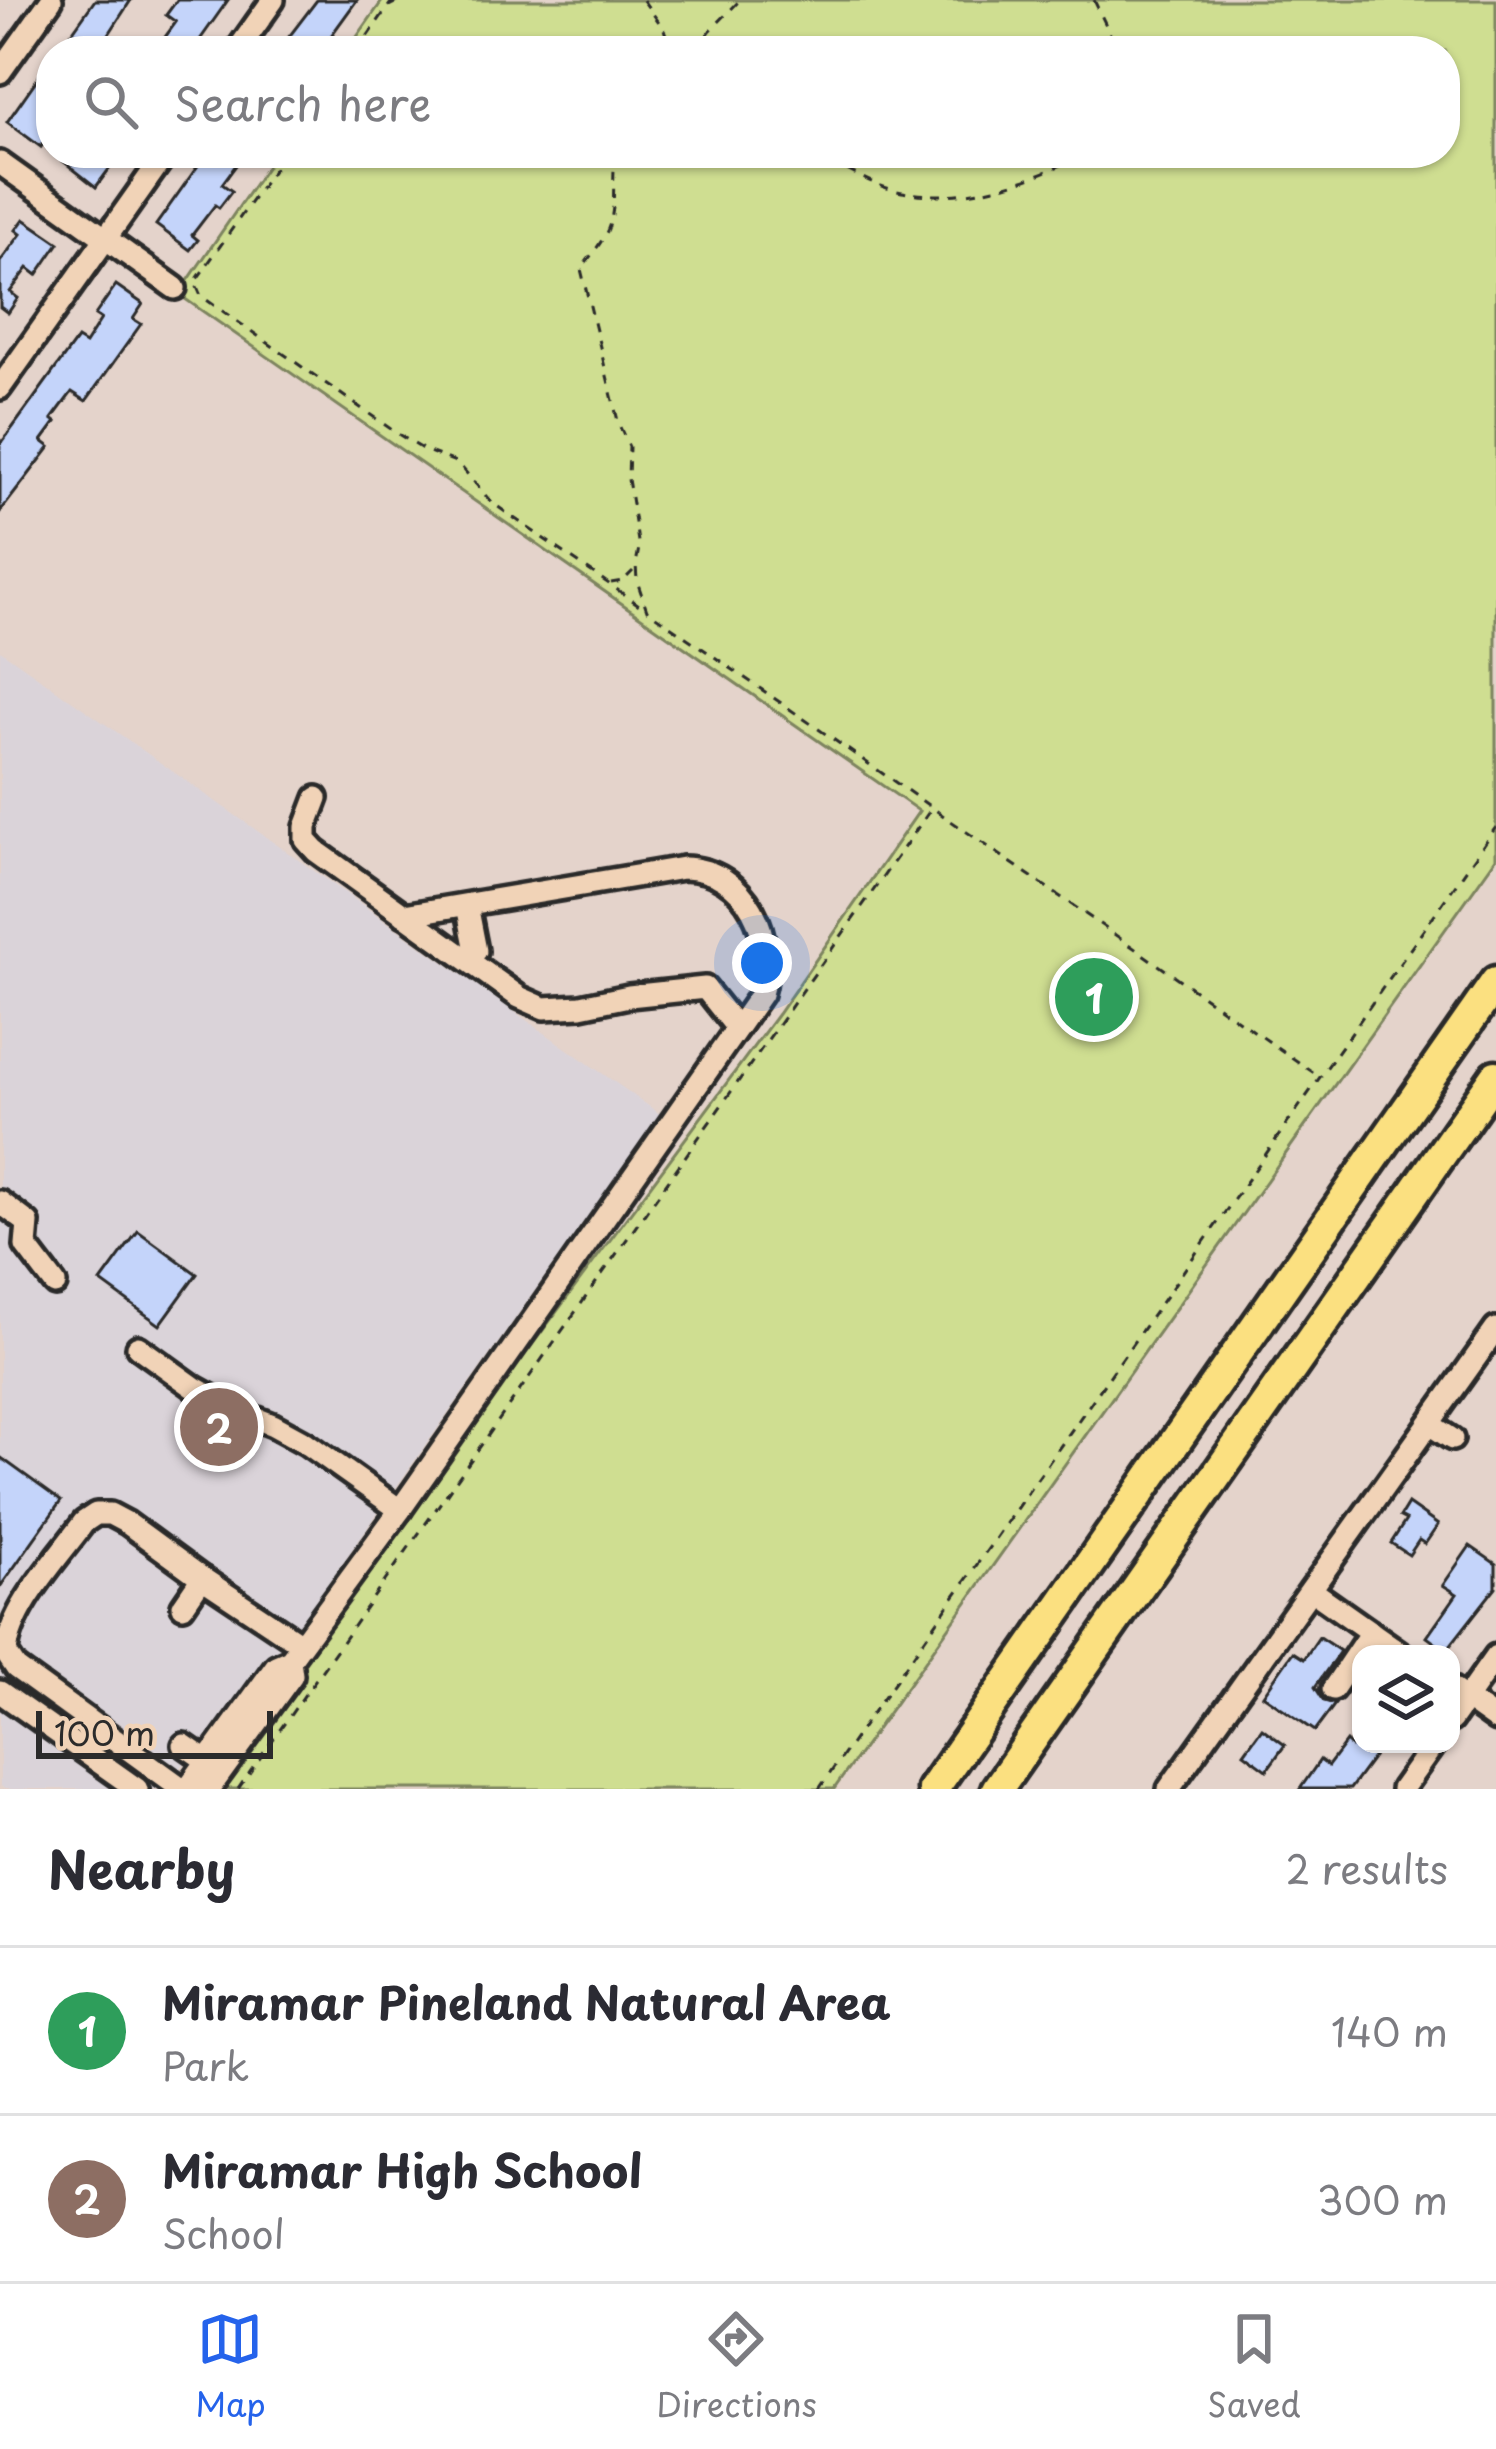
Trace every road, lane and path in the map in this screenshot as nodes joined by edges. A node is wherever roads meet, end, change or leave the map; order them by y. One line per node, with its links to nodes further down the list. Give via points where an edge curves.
1 (50, 0): 14 (street)
2 (273, 0): 9 (street)
3 (393, 0): 8 (path)
4 (401, 0): 8 (path)
5 (644, 0): 11 (path)
6 (740, 0): 12 (path)
7 (1094, 0): 13 (path)
8 (388, 7): 10 (path)
9 (248, 36)
10 (368, 36)
11 (666, 36)
12 (707, 36)
13 (1111, 36)
14 (0, 72)
15 (0, 163): 21 (street)
16 (155, 168): 21 (street)
17 (275, 168): 25 (path, via 195,282 201,296 398,434 458,463 491,502)
18 (614, 168): 24 (path, via 608,230 581,269 629,447)
19 (845, 168): 20 (path, via 901,191 940,194 982,192)
20 (1052, 168)
21 (105, 238): 22 (street); 23 (street)
22 (175, 288)
23 (0, 388)
24 (636, 568): 25 (path); 26 (path)
25 (609, 584): 26 (path)
26 (646, 610): 28 (path)
27 (317, 798): 31 (street, via 306,840)
28 (932, 808): 36 (path); 62 (path)
29 (1496, 826): 36 (path)
30 (467, 904): 31 (street); 32 (street); 34 (street, via 682,868 720,875 747,900 767,973)
31 (404, 915): 34 (street, via 544,1008 705,988)
32 (476, 951)
33 (1496, 982): 64 (highway)
34 (737, 1028): 43 (street)
35 (1496, 1076): 65 (highway)
36 (1320, 1077): 63 (path)
37 (0, 1202): 38 (street, via 28,1223 26,1246)
38 (55, 1284)
39 (1493, 1341): 41 (street)
40 (138, 1346): 43 (street, via 235,1411 306,1443)
41 (1429, 1424): 42 (street); 45 (street)
42 (1452, 1438)
43 (400, 1510): 49 (street)
44 (202, 1578): 46 (street); 49 (street); 60 (street, via 127,1523 96,1514 17,1614 5,1653)
45 (1311, 1590): 47 (street); 66 (street)
46 (183, 1606)
47 (1371, 1632): 48 (street); 51 (street)
48 (1389, 1645)
49 (296, 1652): 58 (street, via 276,1666); 61 (street, via 292,1675)
50 (1496, 1657): 53 (street)
51 (1333, 1689)
52 (0, 1692): 59 (street)
53 (1460, 1692)
54 (1460, 1694): 55 (street)
55 (1496, 1720)
56 (184, 1745): 58 (street)
57 (1428, 1753): 67 (street)
58 (207, 1761): 60 (street)
59 (137, 1789)
60 (185, 1789)
61 (209, 1789)
62 (238, 1789)
63 (819, 1789)
64 (933, 1789)
65 (997, 1789)
66 (1169, 1789)
67 (1402, 1789)

